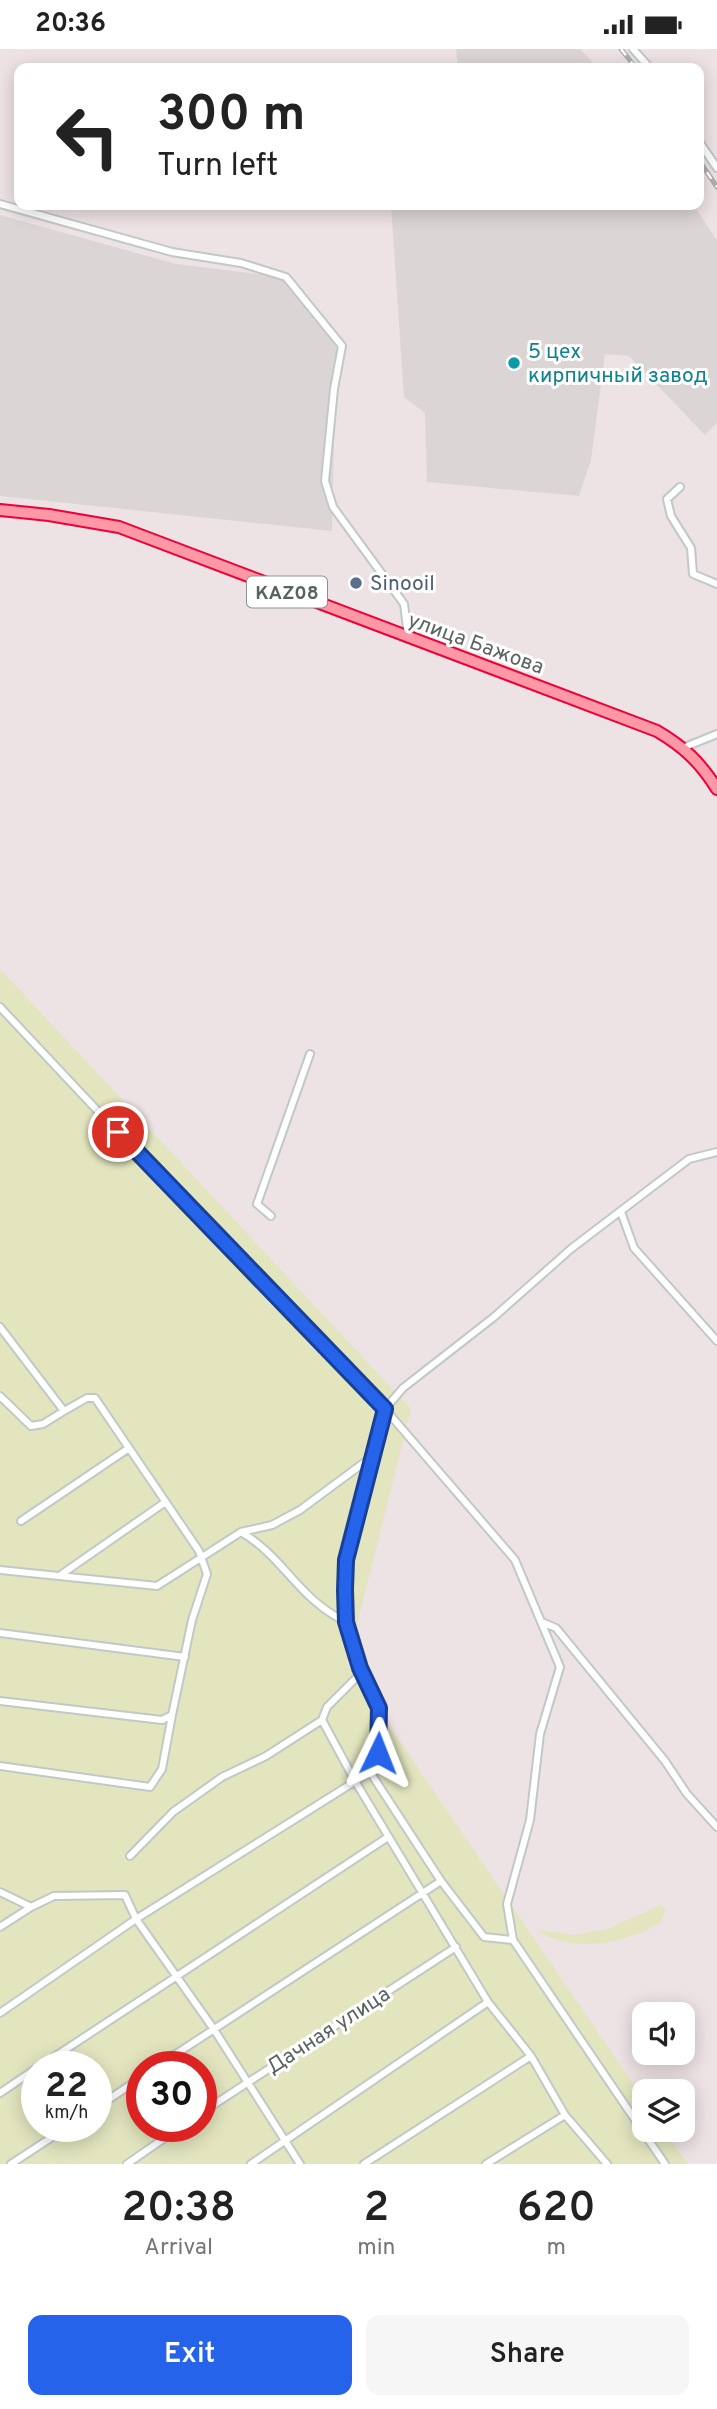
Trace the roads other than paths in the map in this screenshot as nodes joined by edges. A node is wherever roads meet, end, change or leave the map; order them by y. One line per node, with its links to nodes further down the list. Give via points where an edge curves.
1 (633, 49): 2 (street)
2 (646, 63)
3 (704, 148): 4 (street)
4 (717, 168)
5 (22, 210): 9 (street, via 172,252 241,263 286,277 342,347 325,481 333,507 404,604)
6 (680, 487): 8 (street, via 667,499 671,516 691,548 693,574)
7 (0, 510): 9 (highway, улица Бажова / KAZ08, via 119,527)
8 (717, 584)
9 (408, 638): 11 (highway, улица Бажова / KAZ08, via 657,731)
10 (717, 734): 11 (street)
11 (685, 747): 12 (highway, улица Бажова / KAZ08)
12 (717, 789)
13 (0, 1007): 21 (street)
14 (310, 1054): 17 (street, via 257,1204)
15 (717, 1152): 16 (street, via 689,1159)
16 (621, 1212): 19 (street, via 635,1248); 21 (street, via 403,1388)
17 (271, 1216)
18 (0, 1327): 22 (street)
19 (717, 1341)
20 (0, 1396): 22 (street, via 31,1426)
21 (385, 1409): 24 (street); 32 (street, via 515,1560)
22 (64, 1411): 23 (street, via 95,1398)
23 (129, 1448): 25 (street); 26 (street)
24 (373, 1456): 27 (street, via 300,1510 272,1525); 31 (street, via 346,1560)
25 (164, 1503): 28 (street); 30 (street)
26 (20, 1521)
27 (241, 1532): 28 (street); 31 (street, via 270,1552 296,1586 326,1612)
28 (203, 1557): 30 (street, via 157,1586); 34 (street, via 207,1574)
29 (0, 1570): 30 (street)
30 (62, 1574)
31 (346, 1622): 35 (street)
32 (542, 1622): 42 (street, via 556,1629); 51 (street, via 561,1667 540,1734 530,1820 507,1904)
33 (0, 1633): 34 (street)
34 (185, 1657): 37 (street)
35 (360, 1668): 38 (street); 40 (street, via 379,1708 378,1753)
36 (0, 1701): 37 (street, via 162,1720)
37 (172, 1715): 39 (street, via 162,1769 150,1787)
38 (321, 1720): 41 (street); 44 (street, via 266,1756 222,1777 173,1812)
39 (0, 1766)
40 (370, 1772): 41 (street); 45 (street)
41 (355, 1781): 43 (street); 49 (street)
42 (717, 1827)
43 (388, 1837): 47 (street); 53 (street)
44 (130, 1856)
45 (441, 1881): 47 (street); 51 (street, via 484,1937)
46 (0, 1892): 48 (street)
47 (424, 1893): 52 (street); 56 (street)
48 (31, 1907): 49 (street, via 54,1896 125,1895); 50 (street)
49 (136, 1919): 53 (street); 55 (street)
50 (0, 1927)
51 (513, 1940): 75 (street)
52 (456, 1947): 54 (street); 61 (street, Дачная улица)
53 (176, 1974): 56 (street); 57 (street)
54 (488, 2002): 59 (street); 67 (street)
55 (0, 2013)
56 (213, 2028): 58 (street); 61 (street)
57 (62, 2051)
58 (179, 2051)
59 (531, 2056): 64 (street); 72 (street)
60 (21, 2079): 62 (street)
61 (246, 2083): 63 (street, Дачная улица); 67 (street)
62 (0, 2093)
63 (217, 2102)
64 (565, 2115): 73 (street); 74 (street)
65 (45, 2142): 68 (street)
66 (159, 2142): 69 (street)
67 (285, 2142): 70 (street); 71 (street)
68 (11, 2164)
69 (127, 2164)
70 (251, 2164)
71 (300, 2164)
72 (364, 2164)
73 (486, 2164)
74 (607, 2164)
75 (665, 2164)

